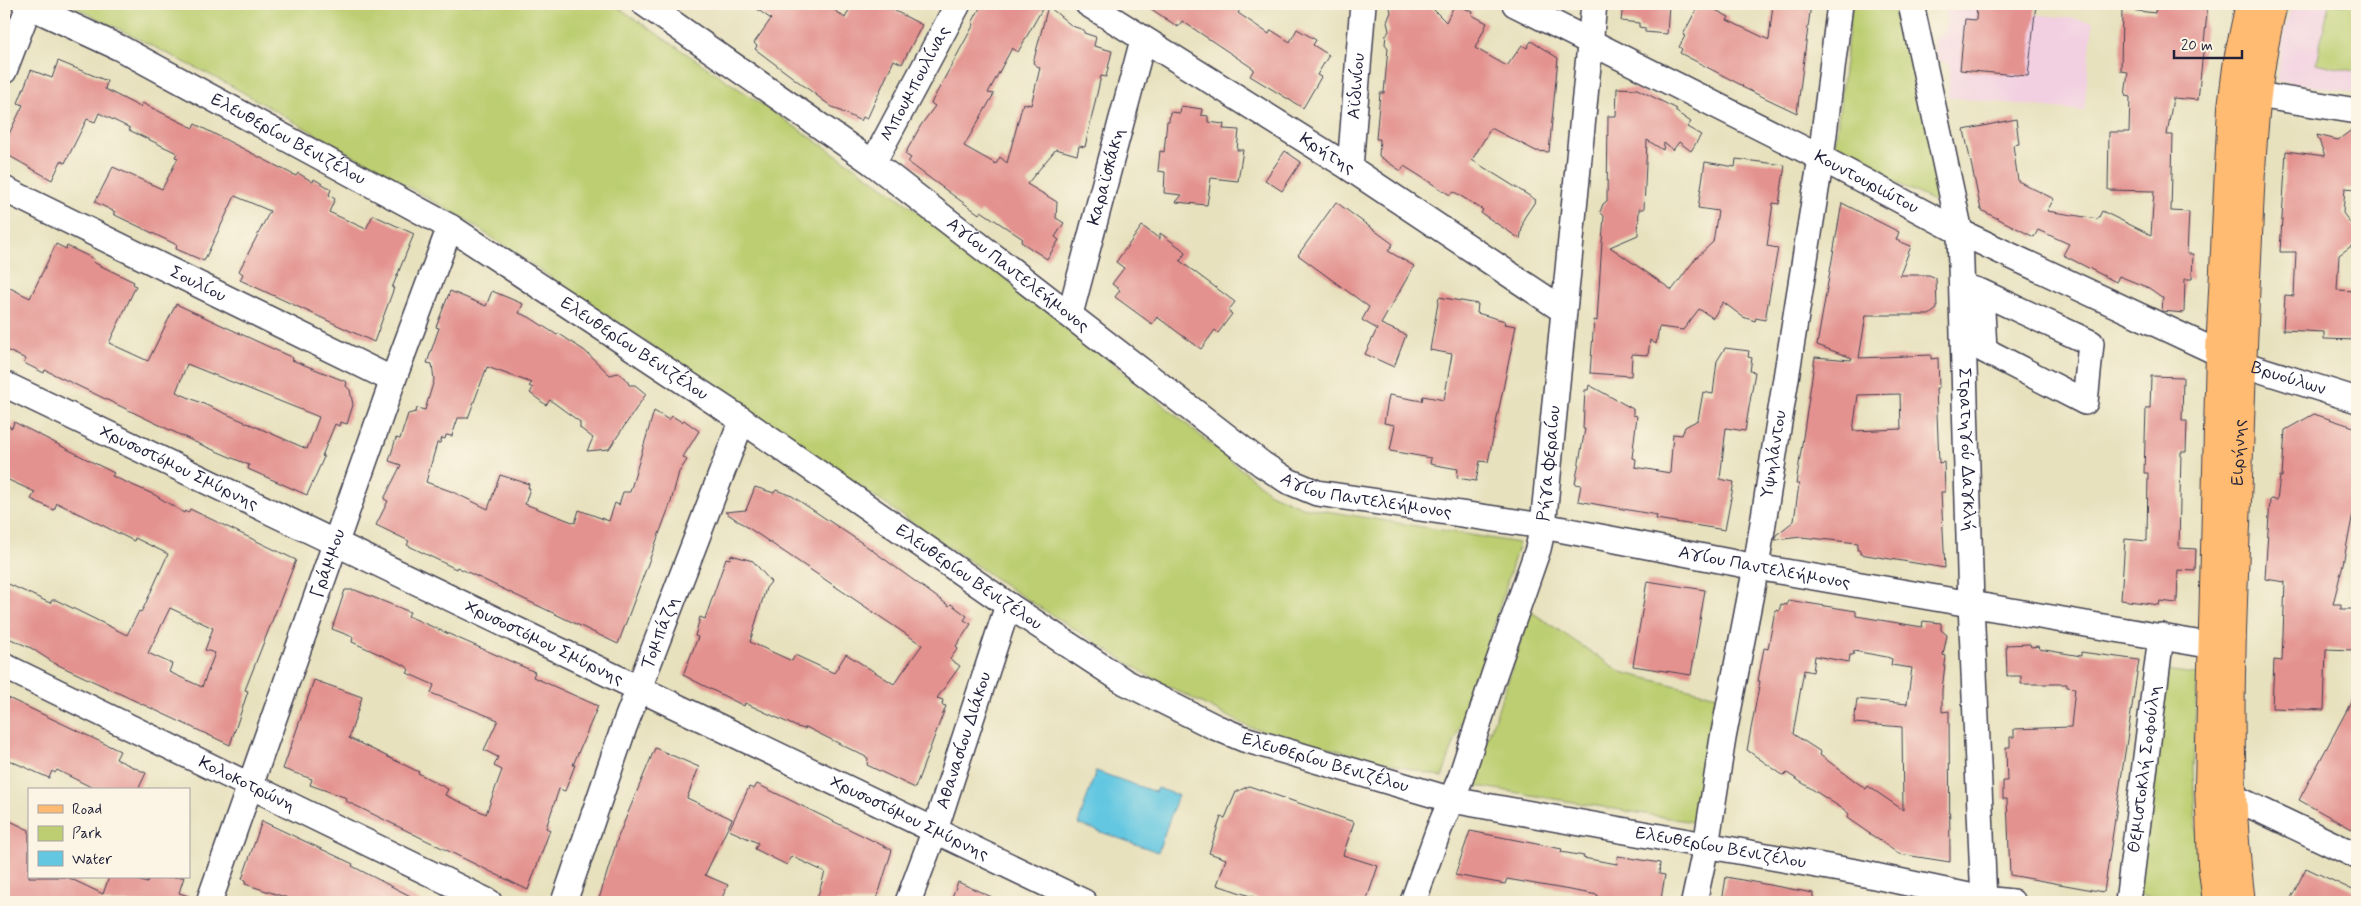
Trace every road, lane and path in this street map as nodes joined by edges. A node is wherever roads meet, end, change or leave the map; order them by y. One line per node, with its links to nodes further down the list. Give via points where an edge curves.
1 (645, 4): 18 (street, Αγίου Παντελεήμονος)
2 (958, 4): 18 (street, Μπουμπουλίνας)
3 (1088, 4): 12 (street, Κρήτης)
4 (1363, 4): 19 (street, Αϊδινίου)
5 (1515, 4): 13 (street, Κουντουριώτου)
6 (1594, 4): 13 (street, Ρήγα Φεραίου)
7 (1840, 4): 17 (street, Υψηλάντου)
8 (1911, 4): 22 (street, Στρατηγού Δαγκλή)
9 (2250, 4): 26 (main road, Ειρήνης, via 2232,107)
10 (2273, 4): 15 (main road, Ειρήνης)
11 (27, 5): 14 (street); 21 (street, Ελευθερίου Βενιζέλου, via 120,48)
12 (1143, 40): 19 (street, Κρήτης); 25 (street, Καραϊσκάκη)
13 (1590, 41): 17 (street, Κουντουριώτου); 24 (street, Ρήγα Φεραίου)
14 (4, 71)
15 (2257, 94): 16 (street); 26 (main road, Ειρήνης)
16 (2357, 111)
17 (1821, 158): 22 (street, Κουντουριώτου); 33 (street, Υψηλάντου)
18 (873, 163): 25 (street, Αγίου Παντελεήμονος)
19 (1350, 168): 24 (street, Κρήτης)
20 (4, 189): 27 (street, Σουλίου)
21 (450, 227): 27 (street, Γράμμου); 30 (street, Ελευθερίου Βενιζέλου)
22 (1960, 232): 23 (street, Στρατηγού Δαγκλή); 26 (street, Κουντουριώτου)
23 (1971, 289): 23 (street, via 1984,350 2085,402 2091,343); 34 (street, Στρατηγού Δαγκλή)
24 (1563, 310): 31 (street, Ρήγα Φεραίου)
25 (1070, 314): 31 (street, Αγίου Παντελεήμονος, via 1288,481 1340,498)
26 (2231, 358): 29 (street, Βρυούλων); 37 (main road, Ειρήνης)
27 (393, 380): 32 (street, Γράμμου)
28 (4, 384): 32 (street, Χρυσοστόμου Σμύρνης)
29 (2357, 400)
30 (742, 420): 35 (street, Ελευθερίου Βενιζέλου); 39 (street, Τομπάζη)
31 (1544, 526): 33 (street, Αγίου Παντελεήμονος); 42 (street, Ρήγα Φεραίου)
32 (335, 543): 39 (street, Χρυσοστόμου Σμύρνης); 40 (street, Γράμμου)
33 (1756, 567): 34 (street, Αγίου Παντελεήμονος); 44 (street, Υψηλάντου)
34 (1970, 604): 36 (street, Αγίου Παντελεήμονος); 46 (street, Στρατηγού Δαγκλή)
35 (1008, 605): 42 (street, Ελευθερίου Βενιζέλου, via 1125,682 1215,727 1244,739); 43 (street, Αθανασίου Διάκου)
36 (2161, 636): 37 (street, Αγίου Παντελεήμονος); 55 (street, Θεμιστοκλή Σοφούλη)
37 (2223, 647): 41 (main road, Ειρήνης); 56 (main road, Ειρήνης, via 2208,786)
38 (4, 666): 40 (street, Κολοκοτρώνη)
39 (638, 688): 43 (street, Χρυσοστόμου Σμύρνης); 49 (street, Τομπάζη)
40 (250, 786): 47 (street, Γράμμου); 48 (street, Κολοκοτρώνη)
41 (2231, 796): 45 (street); 57 (main road, Ειρήνης)
42 (1452, 800): 44 (street, Ελευθερίου Βενιζέλου); 52 (street, Ρήγα Φεραίου, via 1438,829)
43 (935, 830): 50 (street, Αθανασίου Διάκου); 51 (street, Χρυσοστόμου Σμύρνης)
44 (1706, 846): 46 (street, Ελευθερίου Βενιζέλου, via 1856,872); 53 (street, Υψηλάντου)
45 (2357, 856)
46 (1983, 900): 54 (street, Ελευθερίου Βενιζέλου)
47 (209, 902)
48 (489, 902)
49 (564, 902)
50 (908, 902)
51 (1084, 902)
52 (1413, 902)
53 (1694, 902)
54 (2012, 902)
55 (2128, 902)
56 (2217, 902)
57 (2241, 902)

